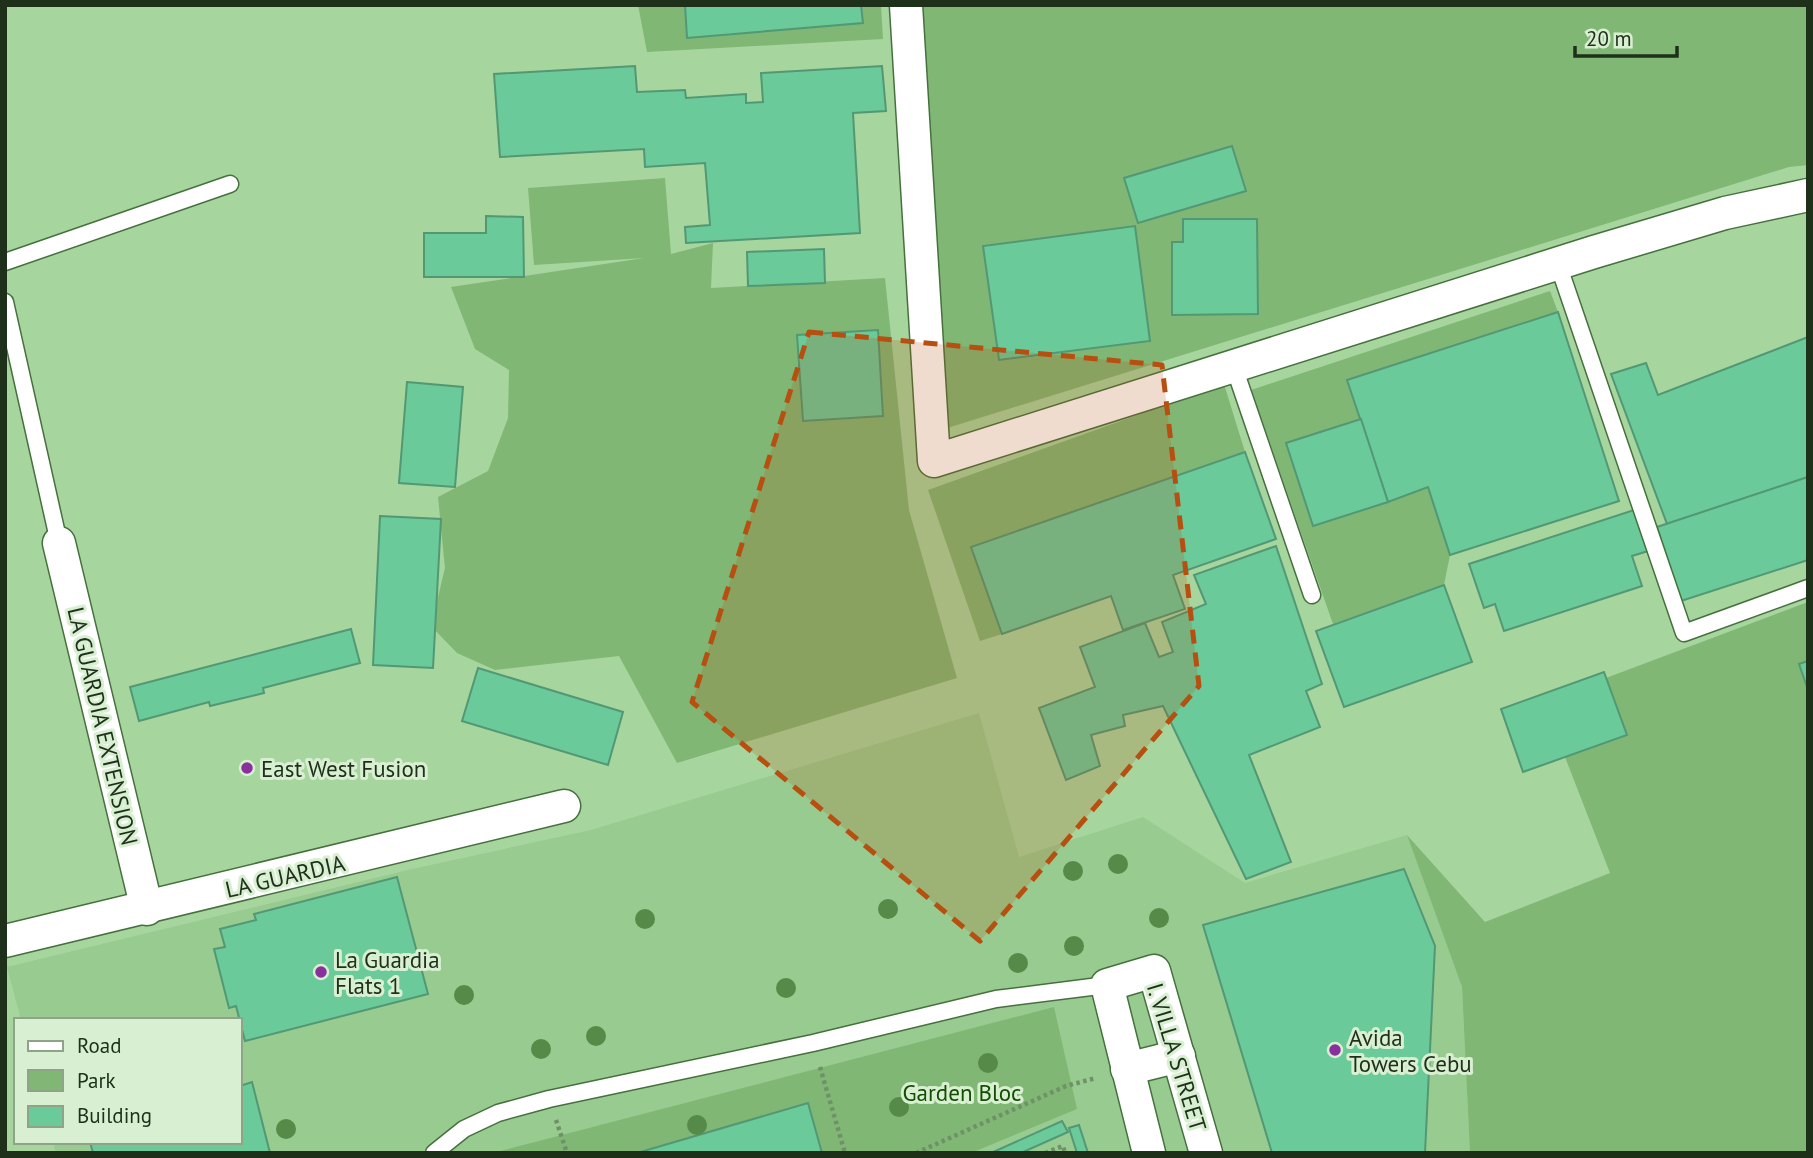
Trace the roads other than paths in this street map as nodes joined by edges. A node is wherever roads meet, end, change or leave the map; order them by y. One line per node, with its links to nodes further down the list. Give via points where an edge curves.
1 (906, 5): 7 (street, via 934,461)
2 (230, 184): 4 (lane)
3 (1808, 195): 5 (street, via 1725,214)
4 (5, 262)
5 (1558, 264): 7 (street); 9 (lane, via 1685,633)
6 (5, 302): 8 (lane)
7 (1234, 367): 10 (lane)
8 (59, 543): 12 (street, LA GUARDIA EXTENSION)
9 (1808, 588)
10 (1312, 595)
11 (564, 806): 12 (street, LA GUARDIA)
12 (147, 909): 13 (street, LA GUARDIA)
13 (5, 941)
14 (1107, 985): 15 (street, I. VILLA STREET, via 1154,971); 16 (street, I. VILLA STREET); 17 (lane, via 996,999 549,1099 498,1113 464,1129)
15 (1179, 1056): 16 (street); 19 (street, I. VILLA STREET)
16 (1127, 1069): 18 (street, I. VILLA STREET)
17 (434, 1153)
18 (1149, 1153)
19 (1206, 1153)

